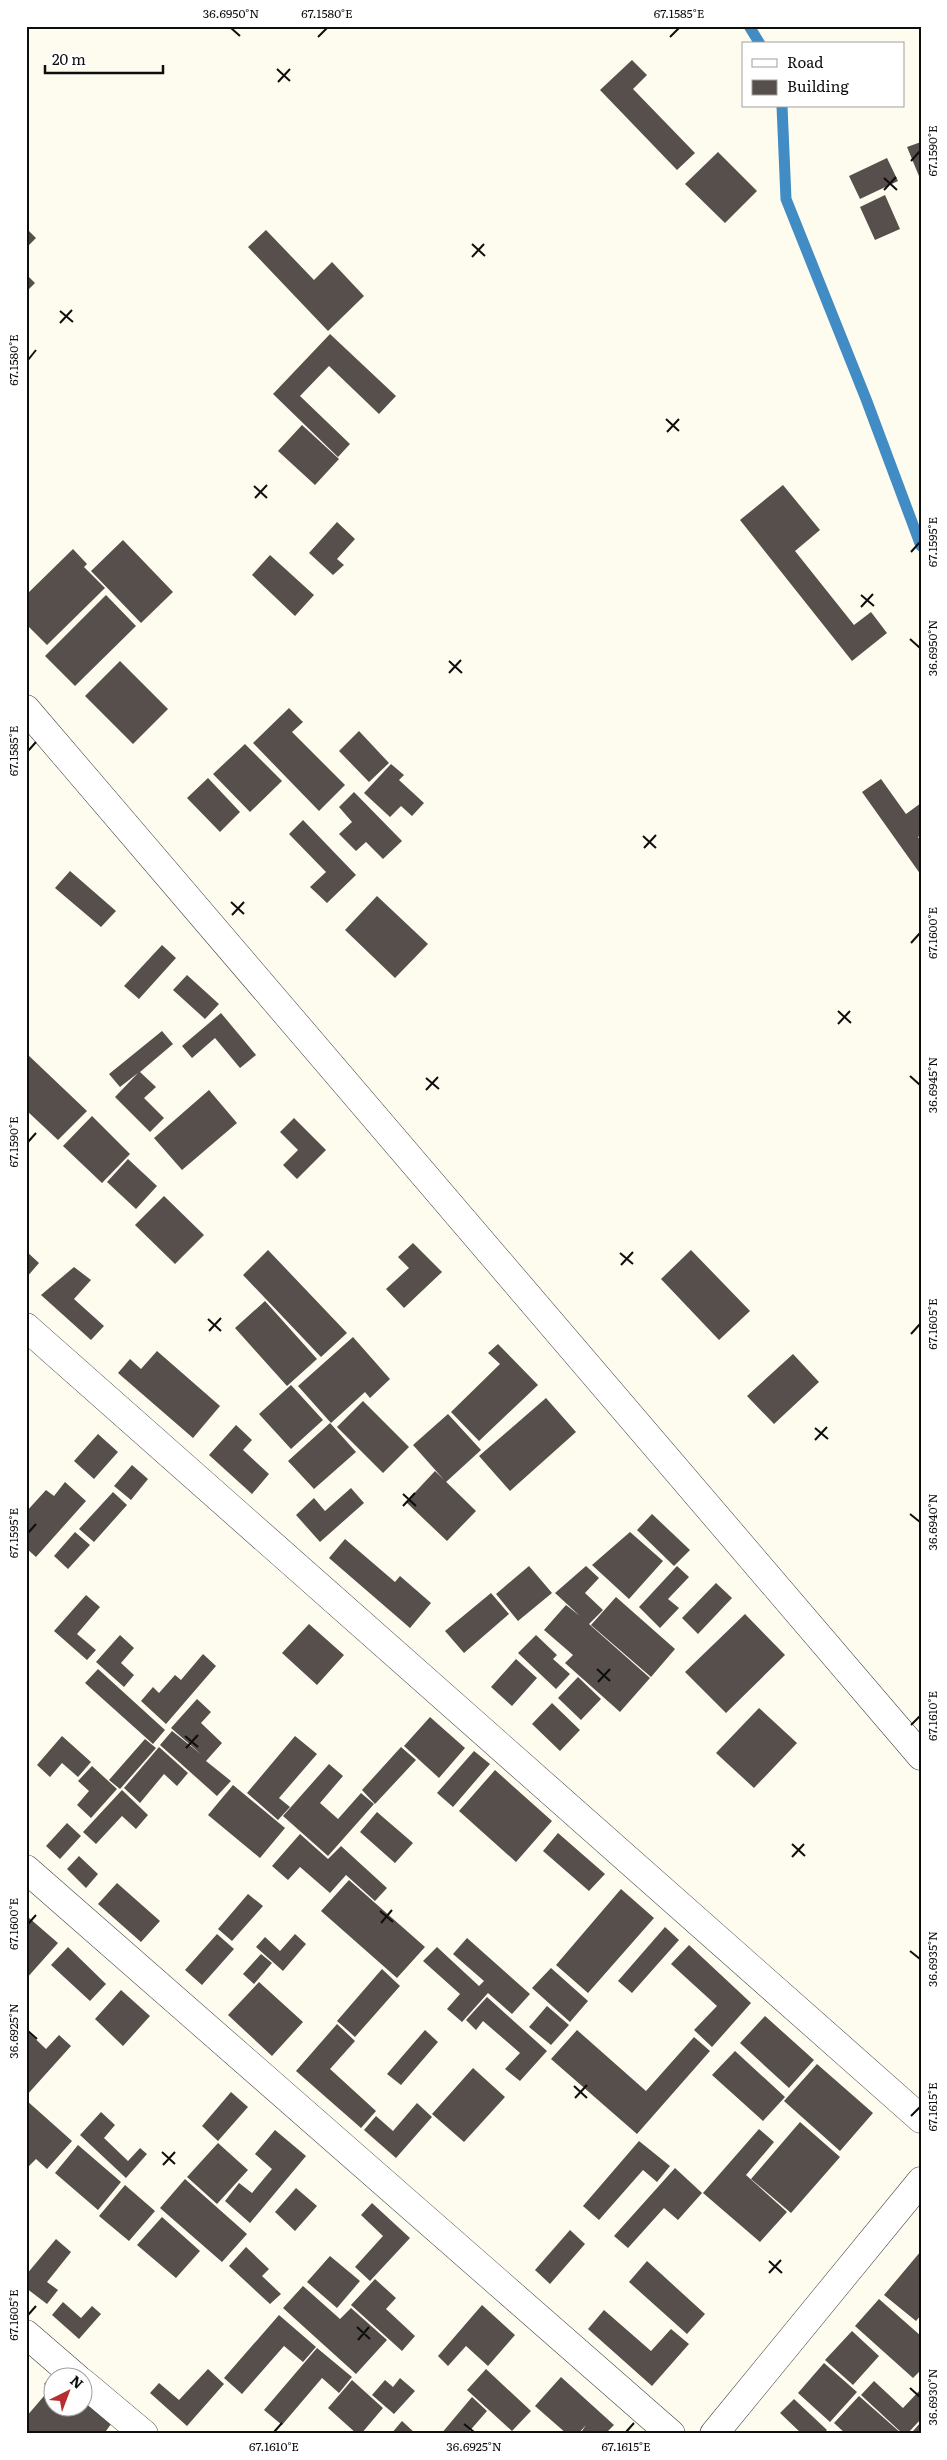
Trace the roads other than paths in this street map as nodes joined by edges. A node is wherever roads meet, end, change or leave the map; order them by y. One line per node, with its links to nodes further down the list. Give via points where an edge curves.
1 (26, 709): 3 (street)
2 (26, 1327): 5 (street)
3 (921, 1756)
4 (26, 1869): 11 (street)
5 (921, 2119)
6 (921, 2181): 12 (street)
7 (26, 2334): 8 (street)
8 (65, 2368)
9 (92, 2390): 10 (street)
10 (144, 2434)
11 (671, 2434)
12 (714, 2434)

